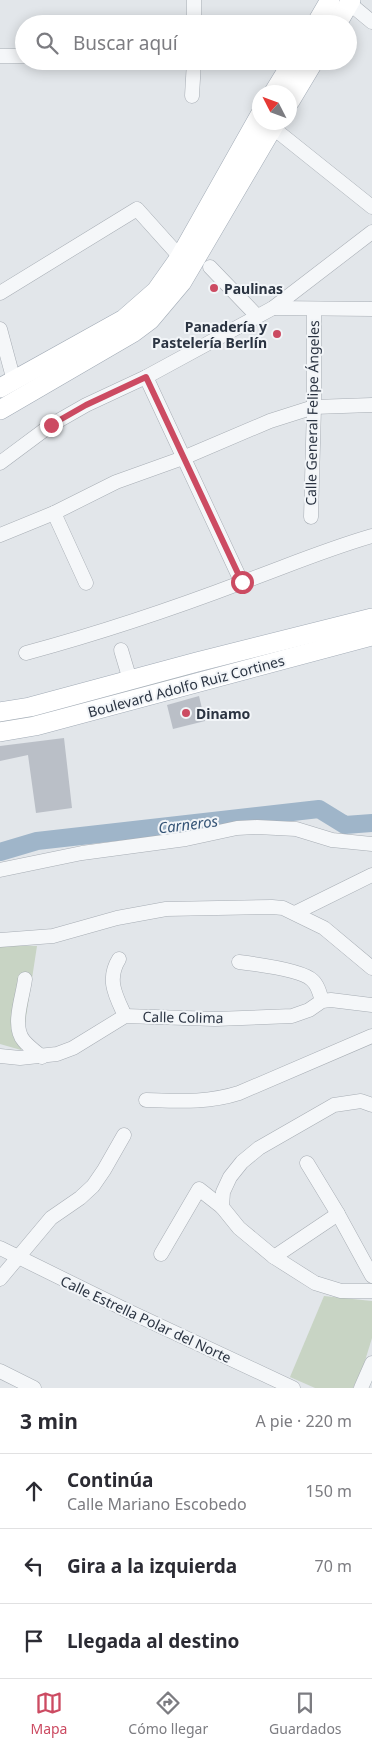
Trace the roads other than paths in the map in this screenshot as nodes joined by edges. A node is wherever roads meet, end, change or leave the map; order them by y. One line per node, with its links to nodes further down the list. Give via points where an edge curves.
1 (194, 0): 4 (street)
2 (330, 0): 5 (main road)
3 (350, 2): 6 (main road); 7 (street)
4 (194, 15)
5 (321, 15)
6 (342, 15)
7 (372, 22)
8 (0, 56): 9 (street)
9 (15, 56)
10 (193, 70): 15 (street)
11 (287, 70): 13 (main road)
12 (309, 70): 14 (main road)
13 (278, 85)
14 (297, 89)
15 (192, 96)
16 (260, 130): 21 (main road)
17 (261, 130): 29 (main road, via 182,282 167,302 134,332)
18 (278, 130): 19 (street)
19 (372, 207)
20 (372, 232): 24 (street)
21 (180, 257): 23 (street, via 138,209); 29 (main road, via 156,291 124,320)
22 (210, 267): 27 (street)
23 (0, 293)
24 (273, 308): 25 (street); 27 (street)
25 (314, 309): 26 (street); 33 (street, Calle General Felipe Ángeles)
26 (372, 309)
27 (257, 316): 30 (street)
28 (0, 329): 31 (street)
29 (42, 376): 31 (main road); 34 (main road)
30 (146, 377): 35 (street); 36 (street, via 51,425)
31 (7, 385)
32 (372, 405): 33 (street)
33 (314, 407): 35 (street, via 270,421); 38 (street, Calle General Felipe Ángeles)
34 (0, 410)
35 (183, 458): 37 (street, via 116,482); 41 (street)
36 (0, 462)
37 (54, 513): 39 (street); 42 (street)
38 (311, 517)
39 (0, 535)
40 (372, 536): 41 (street, via 329,548)
41 (242, 582): 46 (street, via 103,632)
42 (86, 583)
43 (372, 618): 47 (main road, Boulevard Adolfo Ruiz Cortines)
44 (372, 636): 49 (main road, Boulevard Adolfo Ruiz Cortines)
45 (122, 650): 48 (street)
46 (26, 653)
47 (197, 662): 48 (main road, Boulevard Adolfo Ruiz Cortines); 49 (main road)
48 (130, 680): 50 (main road, Boulevard Adolfo Ruiz Cortines, via 30,707)
49 (203, 682): 51 (main road, Boulevard Adolfo Ruiz Cortines, via 35,726)
50 (1, 711)
51 (0, 732)
52 (372, 844): 53 (street, via 332,840 296,829 237,828 186,839 82,852)
53 (0, 870)
54 (372, 875): 55 (street)
55 (295, 914): 56 (street, via 272,907 166,909 117,918 54,936); 59 (street, via 324,928)
56 (0, 940)
57 (119, 959): 63 (street, via 112,977 115,994)
58 (239, 962): 61 (street, via 265,965 309,977 315,982)
59 (372, 968)
60 (26, 980): 66 (street, via 19,1031 23,1040)
61 (322, 1001): 62 (street); 63 (street, Calle Colima, via 292,1016 215,1019)
62 (372, 1005)
63 (125, 1016): 66 (street, Calle Colima, via 73,1048)
64 (372, 1036): 67 (street, via 223,1098 190,1102)
65 (0, 1056): 66 (street, Calle Colima)
66 (42, 1057)
67 (146, 1100)
68 (372, 1105): 71 (street, via 361,1101 334,1105 259,1148 230,1176 223,1192)
69 (124, 1135): 75 (street, via 93,1186 51,1218)
70 (307, 1163): 72 (street)
71 (222, 1207): 74 (street, via 199,1189); 76 (street, via 239,1228)
72 (338, 1214): 76 (street); 77 (street)
73 (0, 1248): 75 (street, Calle Estrella Polar del Norte)
74 (161, 1254)
75 (18, 1257): 78 (street); 83 (street, Calle Estrella Polar del Norte)
76 (274, 1257): 79 (street, via 327,1288)
77 (372, 1276)
78 (0, 1279)
79 (372, 1291)
80 (372, 1364): 84 (street)
81 (0, 1371): 82 (street)
82 (34, 1388)
83 (293, 1388)
84 (361, 1388)

